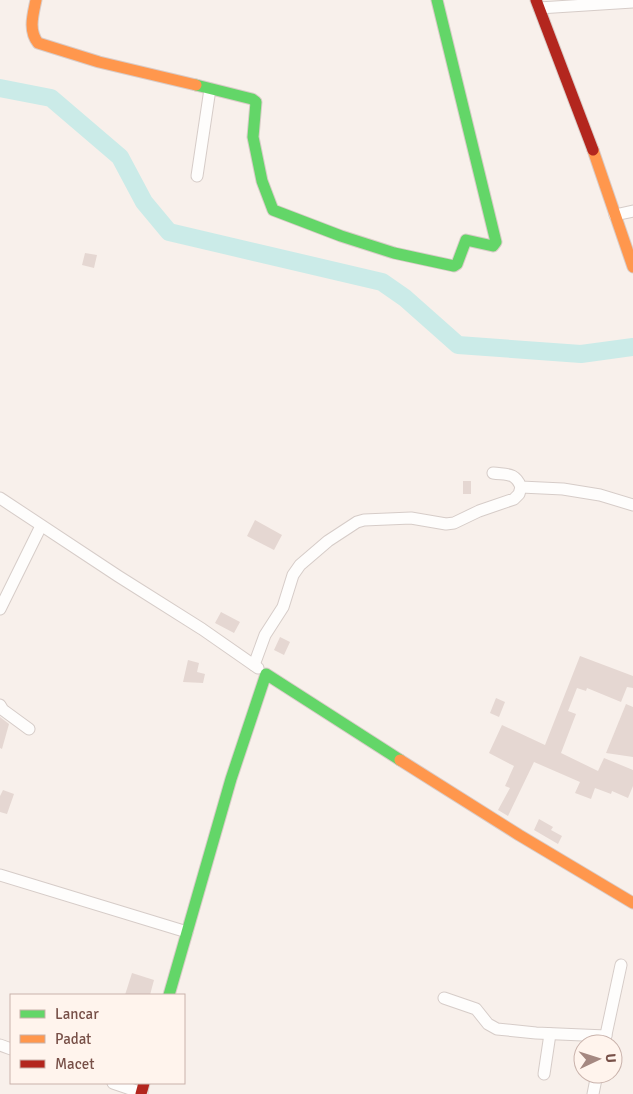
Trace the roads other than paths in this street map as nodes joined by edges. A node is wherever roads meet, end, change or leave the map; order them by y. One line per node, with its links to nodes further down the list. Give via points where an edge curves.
1 (36, 0): 5 (main road, via 32,31 38,43 99,62)
2 (437, 0): 5 (main road, via 496,242 493,246 466,240 454,266 394,253 273,210 262,181 254,143 256,102)
3 (633, 2): 4 (street)
4 (538, 4): 8 (main road)
5 (210, 89): 6 (street)
6 (197, 176)
7 (633, 211): 8 (street)
8 (615, 215): 9 (main road)
9 (633, 267)
10 (493, 474): 11 (street, via 513,476)
11 (521, 487): 13 (street, via 600,495); 16 (street, via 514,499 454,523 411,518 356,522 296,570 283,607 265,634)
12 (0, 498): 14 (street)
13 (633, 505)
14 (41, 526): 15 (street); 16 (street)
15 (0, 609)
16 (254, 664): 17 (street)
17 (266, 674): 21 (main road, via 519,835); 22 (main road, via 231,779)
18 (0, 705): 19 (street)
19 (29, 729)
20 (0, 875): 22 (street)
21 (633, 902)
22 (187, 932): 24 (main road)
23 (621, 964): 27 (street)
24 (169, 994)
25 (444, 998): 26 (street, via 476,1009 488,1024 497,1029)
26 (550, 1034): 28 (street); 29 (street)
27 (606, 1034)
28 (573, 1037)
29 (544, 1074)
30 (117, 1084): 31 (street)
31 (143, 1090)

